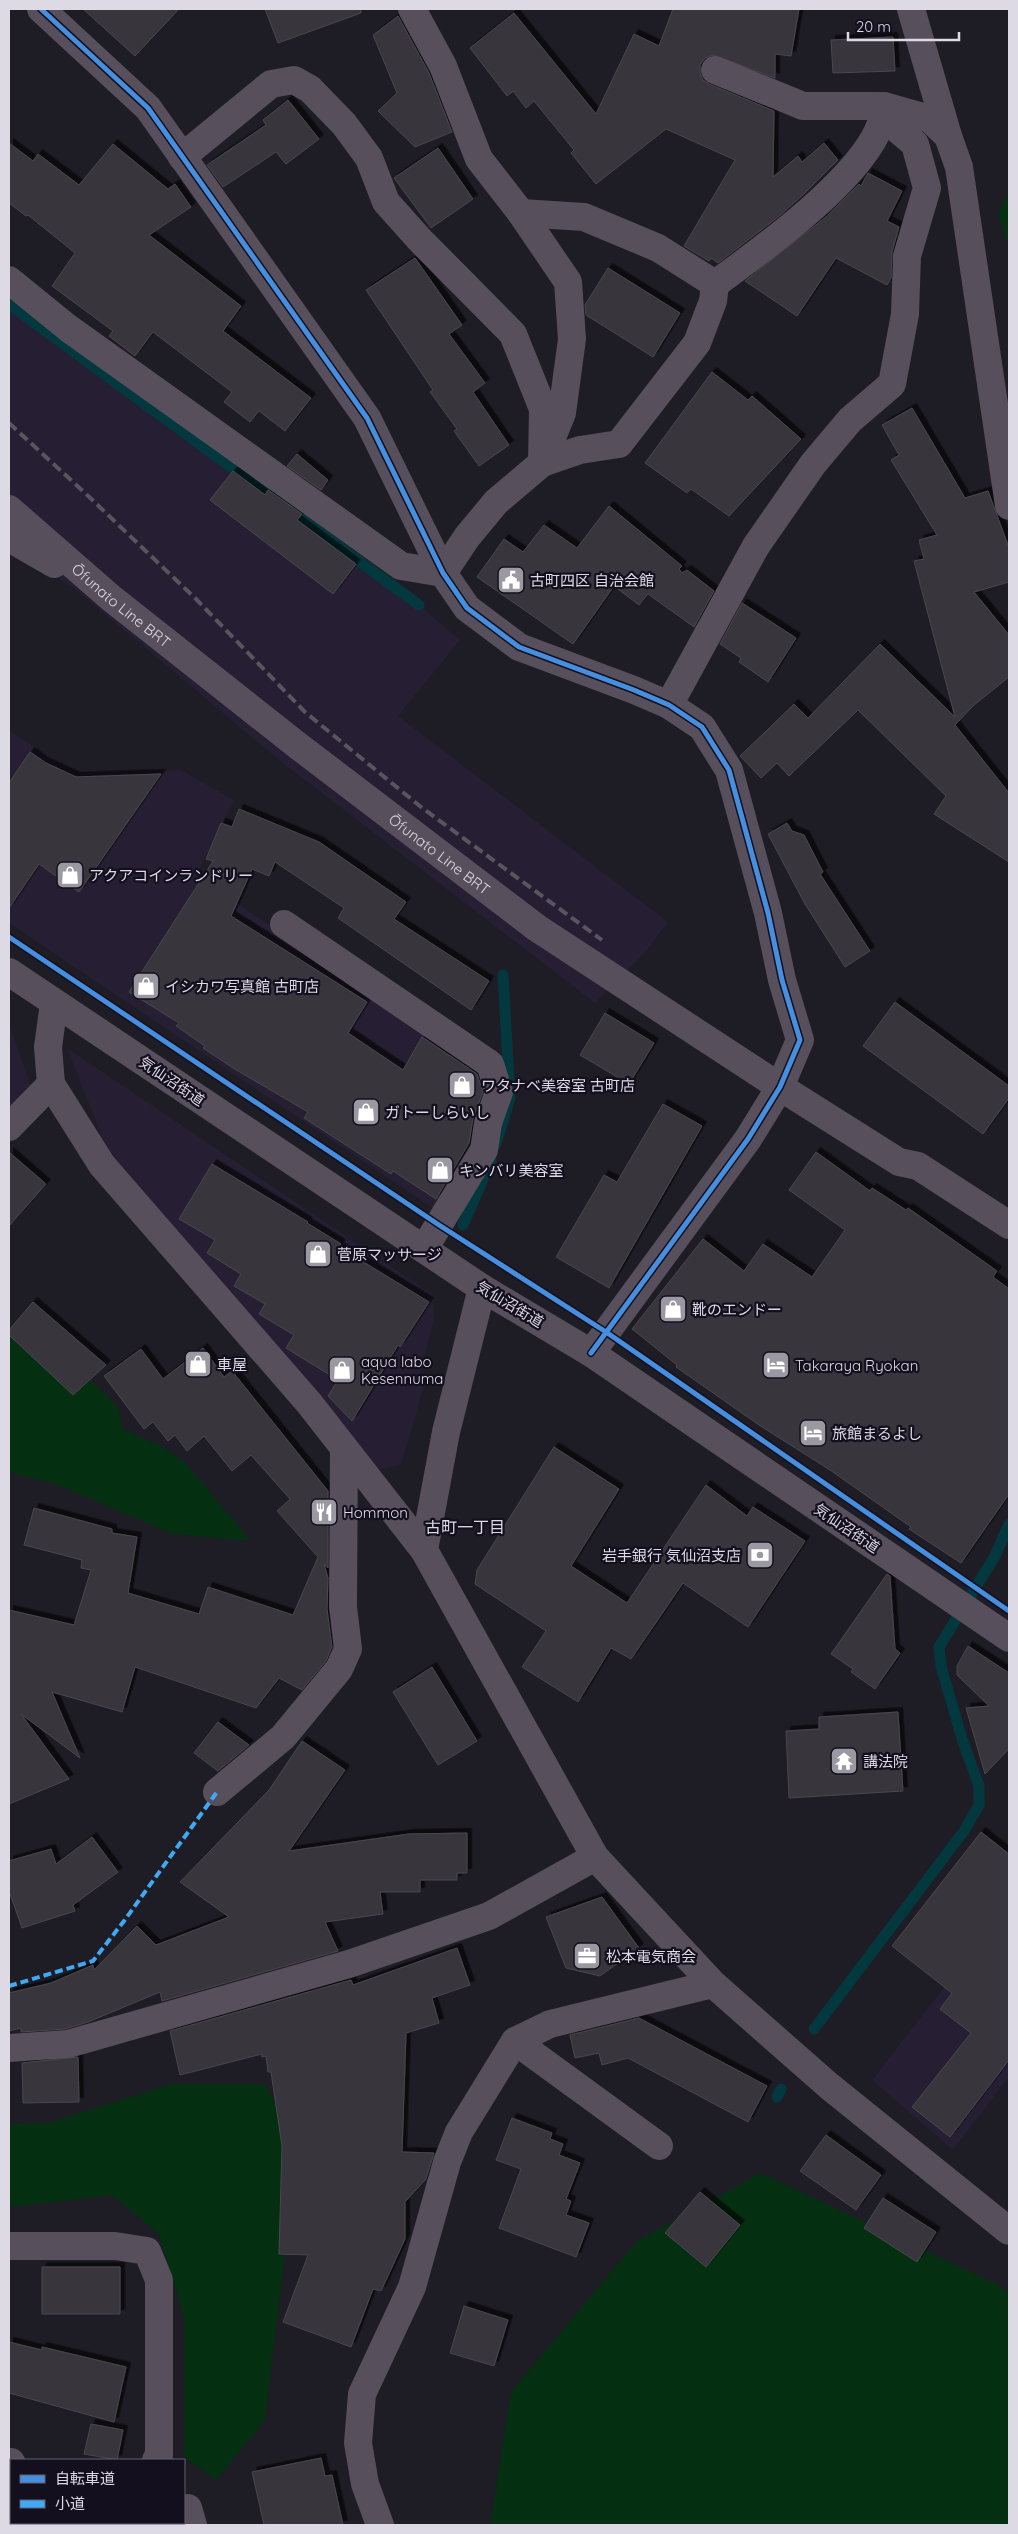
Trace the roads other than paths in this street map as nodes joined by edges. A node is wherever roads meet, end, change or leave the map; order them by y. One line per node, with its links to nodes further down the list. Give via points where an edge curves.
1 (41, 9): 9 (street, via 148,108)
2 (412, 9): 5 (street)
3 (429, 9): 5 (street)
4 (911, 9): 8 (street)
5 (427, 36): 10 (street, via 443,66 479,159)
6 (715, 70): 7 (street, via 803,106)
7 (884, 112): 8 (street, via 930,120); 12 (street, via 864,155 806,215); 17 (street, via 915,144 927,188 907,256 905,314 892,384 850,420 813,464 756,546)
8 (948, 136): 14 (street, via 959,167)
9 (182, 157): 13 (street, via 271,84 294,80 310,89 344,124 369,158 386,202 513,334 544,410); 16 (street, via 367,418)
10 (521, 213): 12 (street, via 584,217 658,248); 13 (street, via 568,282 572,339 562,413)
11 (9, 280): 16 (street, via 68,328 401,566)
12 (715, 284): 13 (street, via 713,301 697,342 620,444 580,450)
13 (542, 463): 16 (street, via 496,502)
14 (1009, 506)
15 (11, 523): 22 (street, Ōfunato Line BRT, via 537,928)
16 (443, 573): 17 (street, via 468,608 519,647)
17 (669, 705): 22 (street, via 702,727 729,770 739,800 782,980 800,1040)
18 (284, 924): 27 (street, via 490,1064 499,1092 488,1123 484,1150)
19 (9, 972): 20 (street, 気仙沼街道)
20 (54, 1002): 21 (street, via 48,1047); 27 (street, 気仙沼街道)
21 (51, 1084): 23 (street); 30 (street, via 102,1166 289,1380)
22 (780, 1087): 24 (street, Ōfunato Line BRT); 29 (street, via 748,1139)
23 (9, 1127)
24 (899, 1162): 25 (street, Ōfunato Line BRT, via 918,1166); 26 (street, Ōfunato Line BRT, via 910,1180)
25 (1009, 1225)
26 (1009, 1244)
27 (424, 1249): 28 (street, 気仙沼街道)
28 (482, 1288): 29 (street, 気仙沼街道); 31 (street, via 446,1432)
29 (591, 1353): 32 (street, 気仙沼街道)
30 (344, 1448): 31 (street); 33 (street, via 342,1607 348,1649 339,1669 283,1737)
31 (424, 1550): 34 (street)
32 (1009, 1638)
33 (217, 1792)
34 (595, 1857): 35 (street); 37 (street, via 489,1916 349,1964 68,2044)
35 (713, 1984): 36 (street, via 550,2024); 39 (street, via 829,2086)
36 (515, 2041): 38 (street); 42 (street, via 459,2132 447,2162 412,2287 362,2394 358,2443 365,2484)
37 (9, 2048)
38 (659, 2146)
39 (1009, 2231)
40 (9, 2246): 41 (street, via 116,2246 147,2251 158,2280)
41 (156, 2459)
42 (380, 2525)

